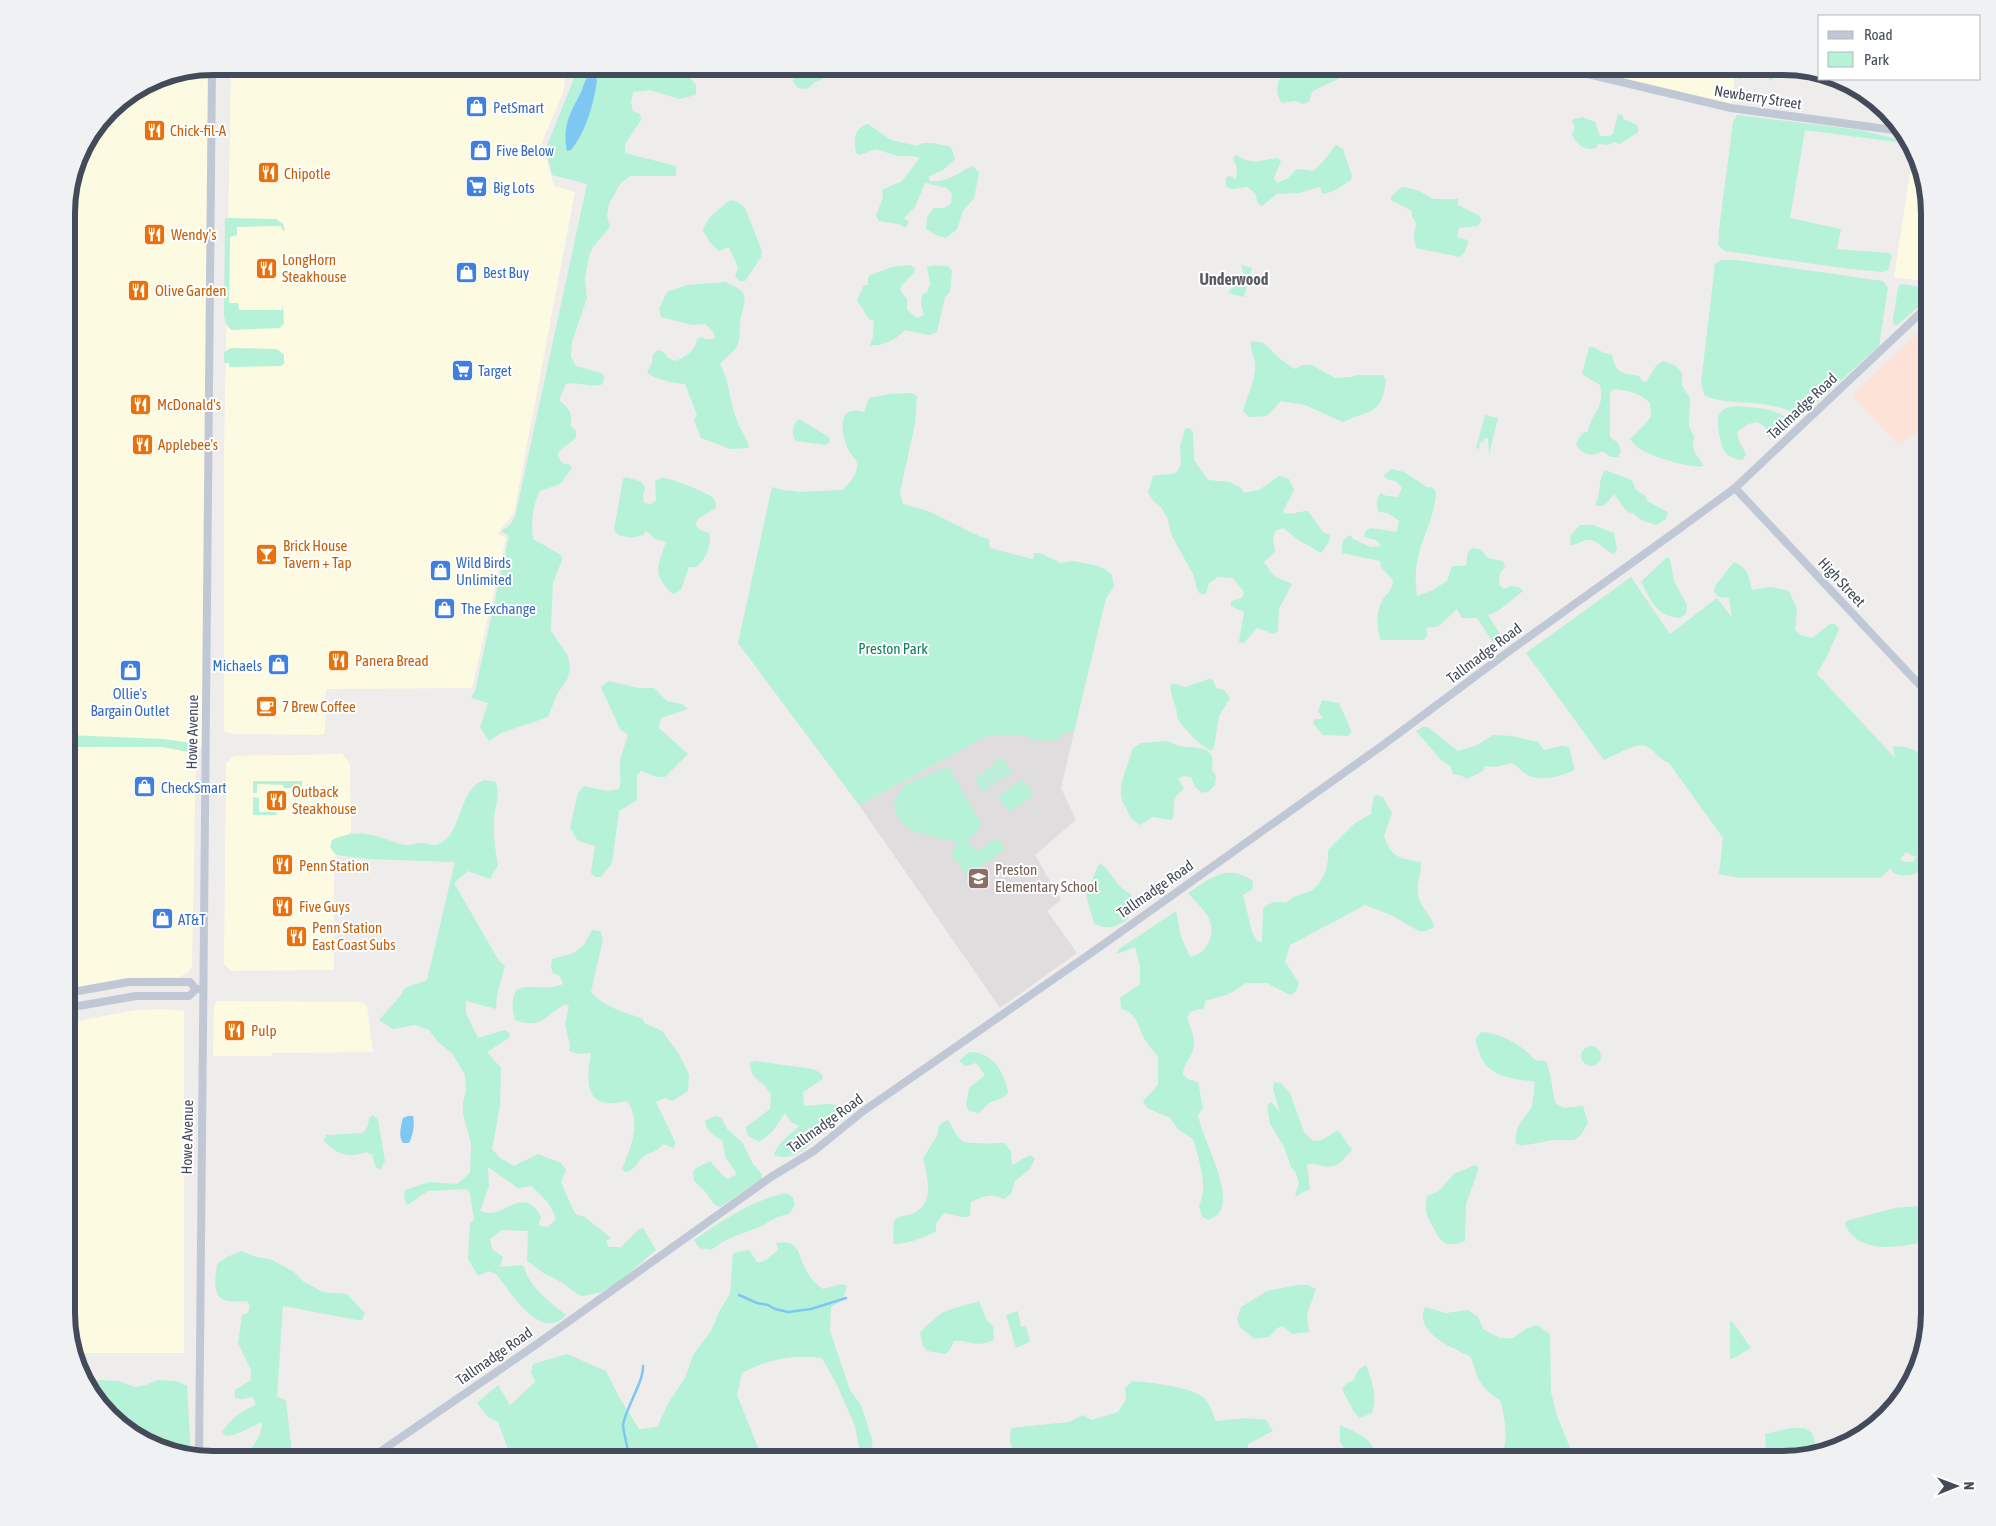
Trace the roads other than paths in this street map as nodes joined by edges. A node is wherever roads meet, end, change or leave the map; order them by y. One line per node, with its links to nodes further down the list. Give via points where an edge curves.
1 (212, 75): 7 (street, Howe Avenue)
2 (1592, 75): 3 (street, Newberry Street, via 1731,108)
3 (1894, 130)
4 (1921, 312): 5 (street, Tallmadge Road)
5 (1735, 488): 6 (street, High Street); 11 (street, Tallmadge Road, via 1383,745 862,1112 814,1151 771,1177)
6 (1921, 686)
7 (199, 989): 8 (street, via 190,982 147,981); 9 (street, via 189,996 136,996); 10 (street, Howe Avenue)
8 (75, 991)
9 (75, 1006)
10 (199, 1450)
11 (381, 1451)

